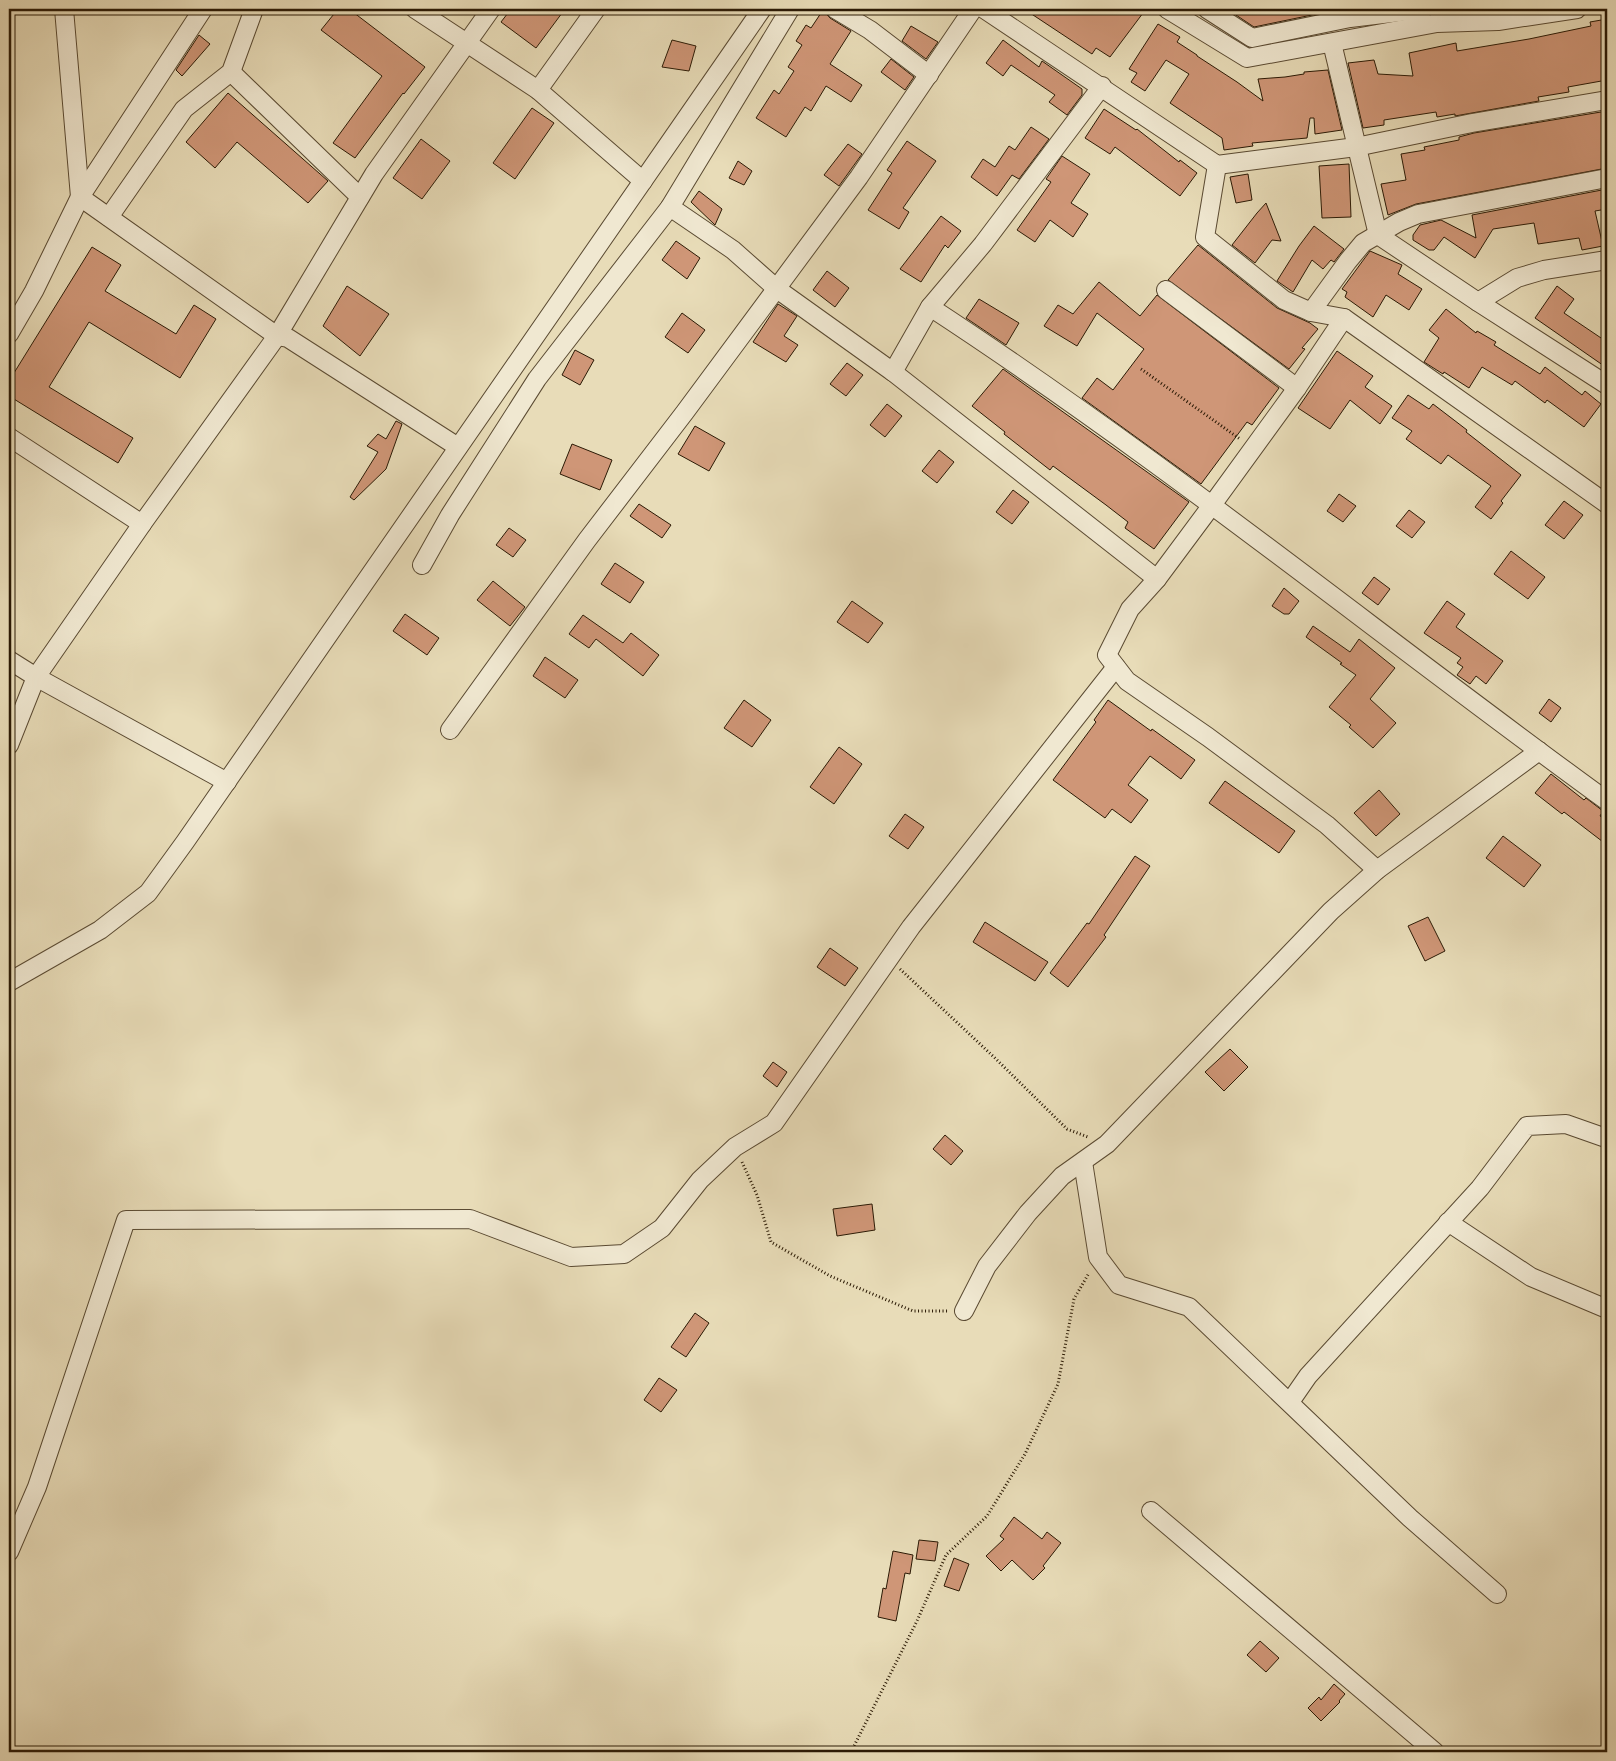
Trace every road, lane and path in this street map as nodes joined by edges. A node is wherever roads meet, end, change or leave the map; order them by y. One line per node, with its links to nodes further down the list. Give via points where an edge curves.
1 (64, 9): 30 (street)
2 (203, 9): 30 (street)
3 (254, 9): 20 (street)
4 (416, 9): 18 (street)
5 (491, 9): 18 (street)
6 (596, 9): 23 (street)
7 (762, 9): 28 (street)
8 (790, 9): 31 (street)
9 (836, 9): 21 (street, via 870,30)
10 (973, 9): 21 (street)
11 (984, 9): 22 (street)
12 (1167, 9): 19 (street, via 1247,58)
13 (1207, 9): 16 (street, via 1252,38)
14 (1424, 9): 16 (street)
15 (1577, 9): 17 (street, via 1498,22 1437,23)
16 (1356, 18): 17 (street)
17 (1360, 37): 19 (street)
18 (467, 42): 23 (street); 29 (street)
19 (1332, 43): 25 (street)
20 (231, 72): 29 (street); 32 (street, via 184,109)
21 (929, 75): 35 (street)
22 (1102, 86): 26 (street); 38 (street, via 995,229)
23 (538, 90): 28 (street)
24 (1607, 100): 25 (street)
25 (1356, 147): 26 (street); 33 (street)
26 (1217, 165): 39 (street, via 1206,237 1284,300)
27 (1607, 178): 33 (street, via 1418,214)
28 (643, 181): 48 (street)
29 (360, 196): 42 (street)
30 (80, 197): 32 (street); 41 (street)
31 (670, 207): 35 (street, via 734,250); 53 (street, via 537,379)
32 (109, 218): 42 (street)
33 (1378, 235): 37 (street); 39 (street, via 1363,243)
34 (1607, 260): 37 (street, via 1544,270 1517,278)
35 (777, 288): 44 (street); 58 (street, via 586,540)
36 (1166, 290): 46 (street)
37 (1478, 302): 45 (street)
38 (930, 307): 44 (street); 51 (street, via 1009,359)
39 (1311, 312): 40 (street)
40 (1344, 318): 46 (street); 50 (street)
41 (9, 334)
42 (277, 336): 48 (street, via 288,338); 52 (street)
43 (1141, 369): 49 (path)
44 (893, 372): 54 (street)
45 (1607, 385)
46 (1297, 388): 49 (street)
47 (9, 437): 52 (street)
48 (458, 447): 61 (street)
49 (1253, 448): 51 (street)
50 (1607, 504)
51 (1212, 505): 54 (street); 60 (street)
52 (142, 524): 57 (street)
53 (422, 565)
54 (1157, 579): 56 (street, via 1130,609 1107,655)
55 (9, 660): 57 (street)
56 (1116, 667): 63 (street, via 1127,681 1208,736 1327,825); 64 (street)
57 (36, 676): 59 (street); 61 (street)
58 (450, 730)
59 (9, 745)
60 (1538, 751): 62 (street); 63 (street)
61 (227, 782): 65 (street, via 148,892 100,930)
62 (1607, 800)
63 (1377, 870): 67 (street, via 1332,911)
64 (889, 959): 67 (path, via 1067,1129); 68 (street, via 774,1123)
65 (9, 982)
66 (1607, 1134): 70 (street, via 1603,1137 1566,1124 1527,1126 1480,1188)
67 (1107, 1144): 69 (street)
68 (735, 1148): 73 (path, via 756,1195 771,1242 830,1276 913,1311); 76 (street, via 700,1180 662,1228 624,1254 571,1257 470,1219 126,1220 37,1487)
69 (1083, 1162): 71 (street); 73 (street, via 1062,1176 1028,1212 987,1266)
70 (1448, 1222): 72 (street, via 1531,1277); 74 (street, via 1308,1376)
71 (1098, 1257): 74 (street, via 1119,1285 1189,1308); 78 (path, via 1074,1299 1058,1384 1025,1454 987,1516 946,1555)
72 (1607, 1309)
73 (964, 1311)
74 (1290, 1402): 77 (street, via 1410,1518)
75 (1151, 1511): 79 (street)
76 (9, 1552)
77 (1497, 1594)
78 (851, 1752)
79 (1435, 1752)

